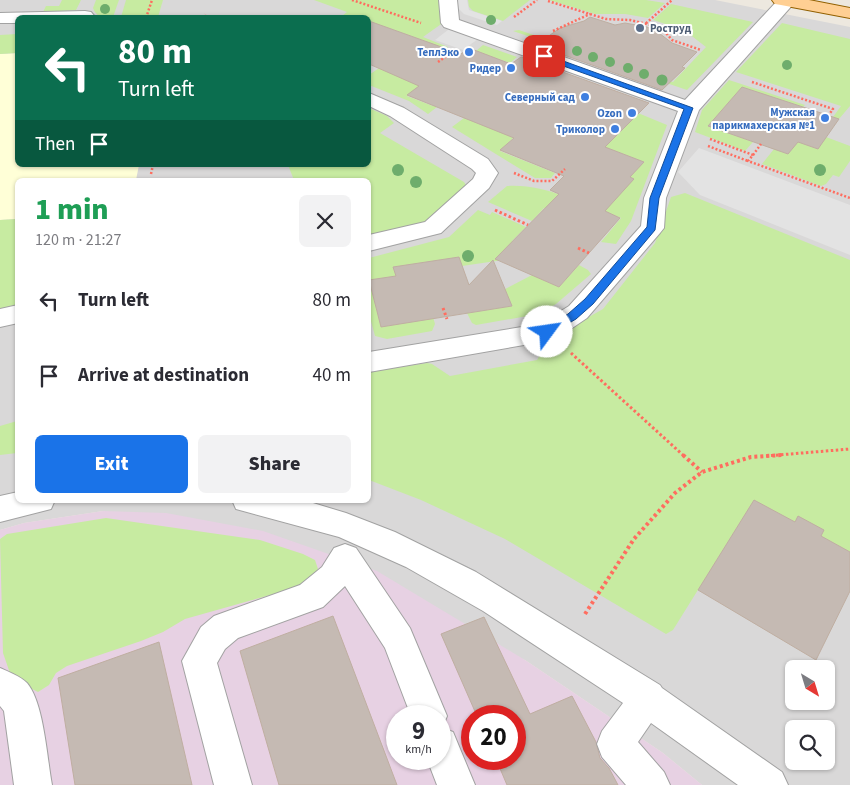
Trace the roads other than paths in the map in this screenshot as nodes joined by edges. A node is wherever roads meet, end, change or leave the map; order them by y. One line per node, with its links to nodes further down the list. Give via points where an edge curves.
1 (448, 0): 9 (street, via 450,23)
2 (784, 1): 4 (main road); 9 (street)
3 (88, 11): 5 (street)
4 (850, 13)
5 (51, 15)
6 (0, 18): 7 (street)
7 (15, 18)
8 (371, 101): 10 (street, via 406,117 480,164 487,174 482,183 433,228)
9 (687, 123): 13 (street, via 654,198 652,228 589,302 572,317 547,332)
10 (371, 243)
11 (15, 315): 12 (street)
12 (0, 318)
13 (371, 362)
14 (27, 503): 16 (street)
15 (286, 503): 17 (street)
16 (0, 509)
17 (336, 524): 18 (street); 20 (street, via 402,549 490,598)
18 (345, 558): 21 (street, via 398,639); 24 (street, via 333,577 310,596 226,627 213,638 199,661)
19 (0, 684): 23 (street, via 14,695 21,706)
20 (648, 698): 26 (street, via 615,744); 27 (street)
21 (425, 705)
22 (450, 770): 25 (street)
23 (32, 785)
24 (233, 785)
25 (456, 785)
26 (651, 785)
27 (769, 785)

